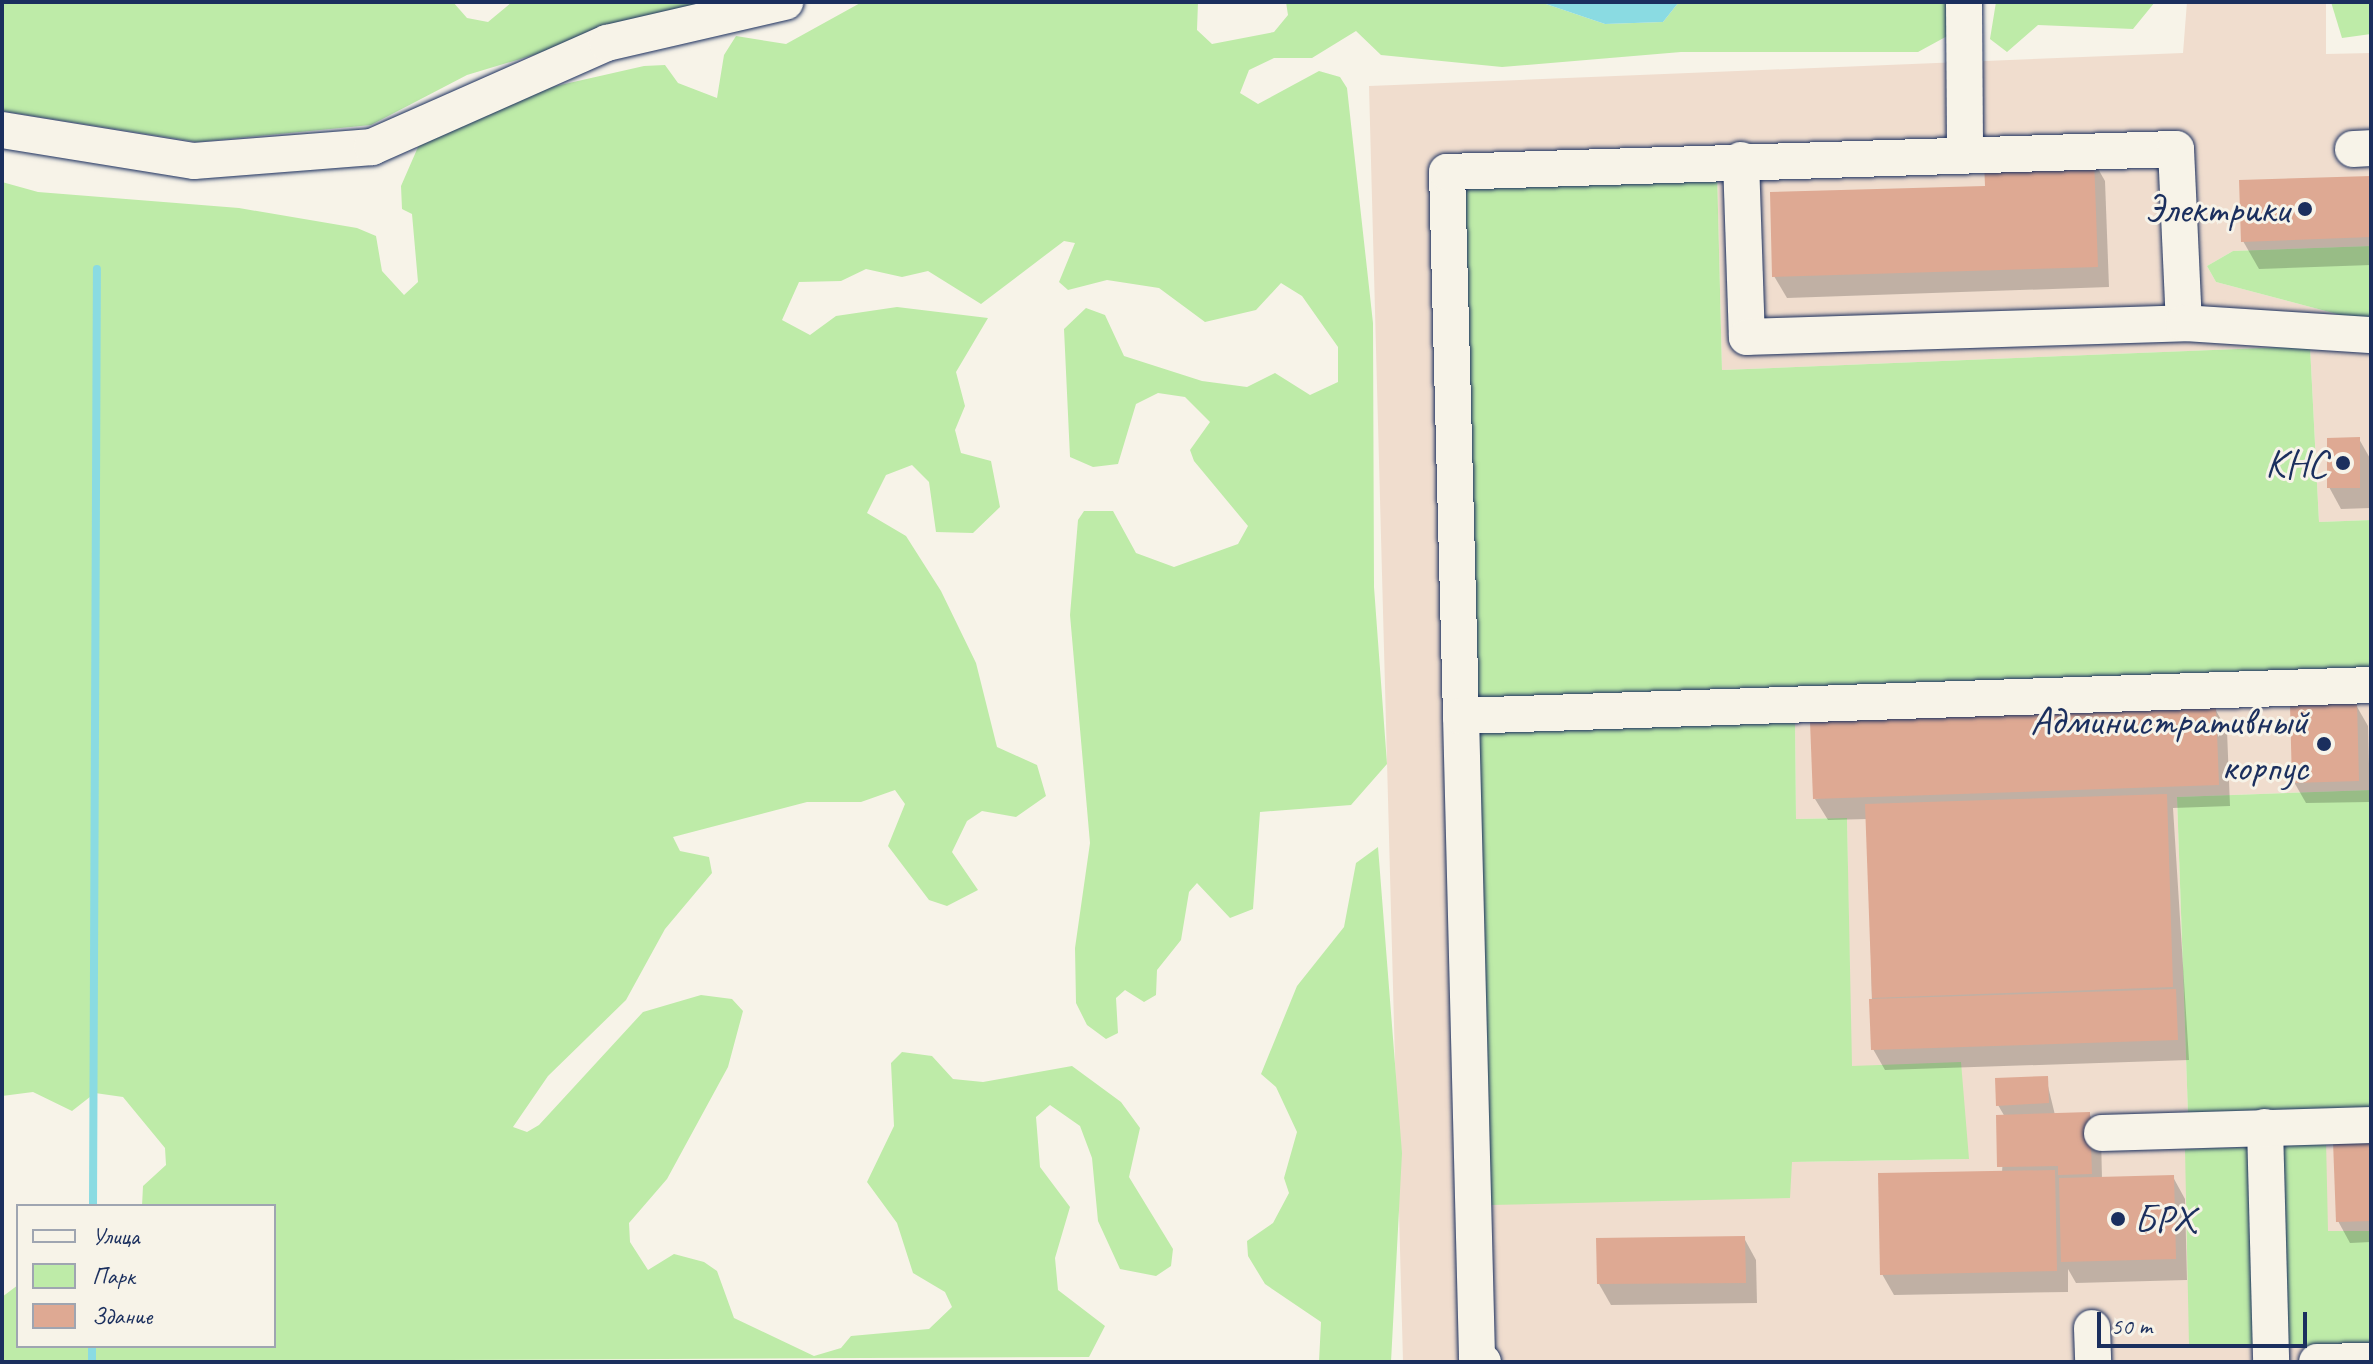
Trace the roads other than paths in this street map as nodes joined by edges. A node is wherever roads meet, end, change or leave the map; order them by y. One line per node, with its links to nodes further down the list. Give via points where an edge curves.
1 (785, 2): 3 (lane, via 607,43 372,147 194,161)
2 (1964, 2): 4 (lane)
3 (2, 130)
4 (1965, 152): 5 (lane); 6 (lane, via 2176,149)
5 (1741, 160): 6 (lane, via 1747,337); 9 (lane, via 1447,172)
6 (2184, 323): 7 (lane)
7 (2371, 335)
8 (2371, 685): 9 (lane)
9 (1461, 716): 14 (lane, via 1477,1357)
10 (2371, 1125): 11 (lane)
11 (2265, 1127): 12 (lane); 15 (lane)
12 (2102, 1133)
13 (2371, 1361): 16 (lane)
14 (1483, 1362)
15 (2271, 1362)
16 (2317, 1362)

